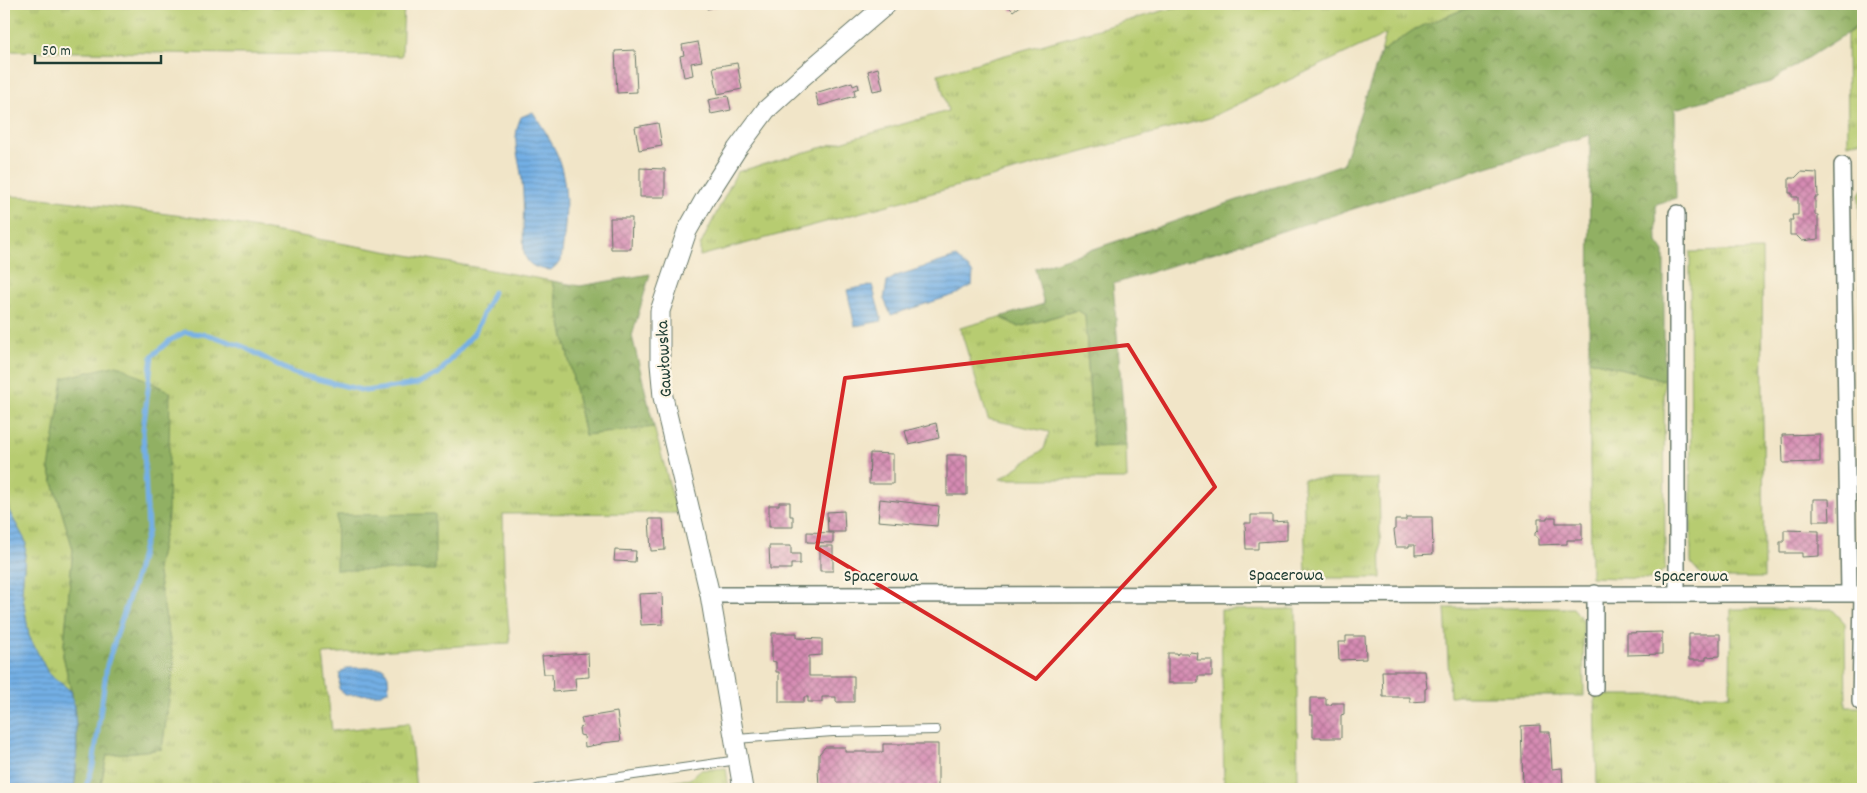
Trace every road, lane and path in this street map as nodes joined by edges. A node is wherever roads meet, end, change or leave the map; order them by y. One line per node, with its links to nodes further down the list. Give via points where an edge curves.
1 (887, 4): 7 (street, Gawłowska, via 766,110 737,149 687,231 660,311 663,397)
2 (1842, 165): 6 (street)
3 (1677, 213): 5 (street)
4 (1595, 593): 5 (street, Spacerowa); 7 (street, Spacerowa); 8 (street)
5 (1677, 594): 6 (street, Spacerowa)
6 (1858, 594): 9 (street)
7 (710, 595): 11 (street, Gawłowska)
8 (1595, 688)
9 (1860, 702)
10 (936, 730): 11 (lane, via 833,732)
11 (736, 740): 12 (street, Gawłowska)
12 (739, 760): 13 (lane); 14 (street, Gawłowska)
13 (537, 789)
14 (744, 789)

